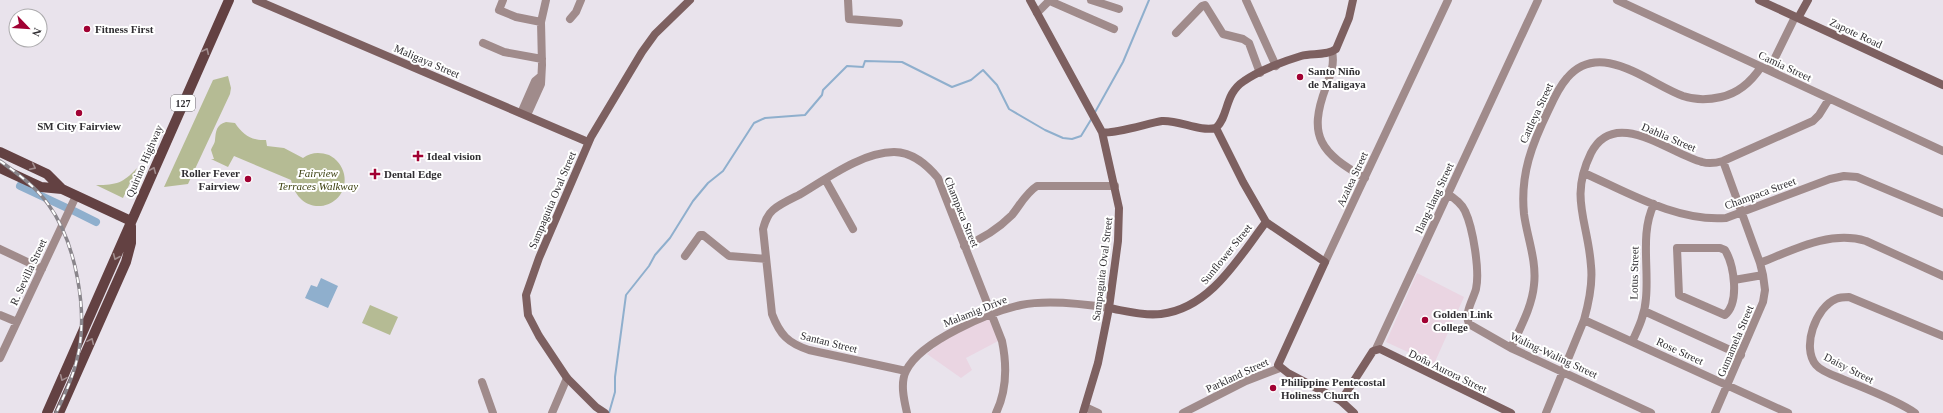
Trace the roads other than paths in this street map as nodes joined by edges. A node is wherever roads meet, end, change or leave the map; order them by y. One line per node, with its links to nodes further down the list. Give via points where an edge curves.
1 (229, 0): 53 (main road, Quirino Highway / 127, one-way to 1)
2 (256, 0): 35 (street, Maligaya Street)
3 (503, 0): 22 (street, via 499,10)
4 (546, 0): 22 (street)
5 (581, 0): 20 (street)
6 (690, 0): 38 (street, Sampaguita Oval Street, via 646,46)
7 (848, 0): 23 (street, via 850,19)
8 (1030, 0): 19 (street, Sampaguita Oval Street)
9 (1050, 0): 19 (street); 24 (street)
10 (1091, 0): 18 (street)
11 (1246, 0): 29 (street)
12 (1353, 0): 27 (street, via 1343,34)
13 (1448, 0): 44 (street, Azalea Street)
14 (1538, 0): 48 (street, Ilang-ilang Street)
15 (1617, 0): 30 (street, Camia Street)
16 (1759, 0): 21 (street, Zapote Road)
17 (1808, 0): 21 (street)
18 (1119, 9)
19 (1038, 13): 37 (street, Sampaguita Oval Street)
20 (570, 18)
21 (1796, 18): 31 (street); 33 (street, Zapote Road)
22 (541, 22): 28 (street)
23 (899, 23)
24 (1114, 29)
25 (1176, 34): 32 (street, via 1205,5 1223,34 1249,43)
26 (483, 43): 28 (street, via 504,52)
27 (1332, 52): 29 (street, via 1300,56); 44 (street, via 1333,64 1320,102 1317,128 1321,141 1335,158)
28 (542, 59): 35 (street, via 541,76 535,81)
29 (1276, 66): 32 (street)
30 (1761, 67): 31 (street, Camia Street); 74 (street, Cattleya Street, via 1741,89 1727,96 1709,99 1684,96 1621,66 1604,61 1590,63 1567,77 1533,141 1526,168 1524,214 1534,264 1534,287 1527,312)
31 (1769, 70): 34 (street, Camia Street)
32 (1260, 73): 36 (street, via 1235,89)
33 (1943, 85)
34 (1829, 99): 39 (street, Camia Street); 41 (street, Dahlia Street, via 1813,121)
35 (524, 114): 38 (street, Maligaya Street)
36 (1216, 128): 37 (street, via 1163,121); 54 (street)
37 (1102, 132): 46 (street, Sampaguita Oval Street)
38 (588, 142): 81 (street, Sampaguita Oval Street, via 526,295 531,323)
39 (1943, 151)
40 (0, 152): 47 (main road, one-way to 47, via 47,174)
41 (1723, 162): 43 (street, Dahlia Street, via 1703,162 1648,139 1620,132 1610,134 1593,150); 51 (street, Gumamela Street)
42 (0, 168): 47 (main road, via 41,187)
43 (1584, 173): 50 (street, Champaca Street); 70 (street, Dahlia Street, via 1580,198 1592,266 1591,287)
44 (1365, 178): 60 (street, Azalea Street)
45 (825, 179): 55 (street); 56 (street, Champaca Street, via 875,155 895,152 919,160 938,178); 59 (street, Champaca Street, via 773,210 767,218 763,229)
46 (1116, 186): 56 (street, via 1037,186 1007,219 983,237); 66 (street, Sampaguita Oval Street, via 1119,229)
47 (62, 189): 49 (main road)
48 (1448, 194): 74 (street, Waling-Waling Street, via 1458,200 1465,210 1476,259 1478,275 1467,320 1477,330); 75 (street, Ilang-ilang Street)
49 (76, 196): 53 (main road); 62 (street, R. Sevilla Street)
50 (1654, 204): 51 (street, Champaca Street, via 1708,218 1726,218); 67 (street, Lotus Street, via 1646,228 1647,289)
51 (1741, 212): 52 (street, Champaca Street, via 1844,176 1857,177); 61 (street, Gumamela Street)
52 (1943, 213)
53 (131, 221): 86 (main road, Quirino Highway / 127, one-way to 86); 87 (main road, Quirino Highway / 127, one-way to 53, via 126,262 131,243)
54 (1266, 222): 60 (street); 66 (street, Sunflower Street, via 1223,278 1197,301 1161,314)
55 (854, 229)
56 (964, 246): 69 (street, Champaca Street)
57 (0, 250): 62 (street)
58 (685, 256): 59 (street, via 702,235 729,256)
59 (766, 259): 79 (street, Santan Street, via 772,314 787,340 809,350)
60 (1325, 262): 78 (street, Azalea Street, via 1278,362)
61 (1760, 262): 63 (street, Gumamela Street); 64 (street, via 1822,240 1854,237 1866,240)
62 (42, 269): 71 (street, R. Sevilla Street)
63 (1763, 275): 65 (street); 76 (street, Gumamela Street, via 1763,302)
64 (1943, 276)
65 (1734, 280): 65 (street, via 1725,250 1677,248 1678,292 1681,297 1725,315 1732,301)
66 (1110, 308): 69 (street, Malamig Drive, via 1036,304 1022,305); 85 (street, Sampaguita Oval Street)
67 (1644, 311): 73 (street, Lotus Street); 76 (street)
68 (0, 315): 71 (street)
69 (992, 315): 79 (street, Malamig Drive, via 942,337 922,352); 92 (street, Champaca Street, via 1005,356 1003,390)
70 (1584, 320): 73 (street, Rose Street); 80 (street, Dahlia Street)
71 (16, 322): 77 (street, R. Sevilla Street)
72 (1943, 336): 101 (street, Daisy Street, via 1849,297 1836,299 1826,307 1813,329 1809,353 1816,365)
73 (1632, 342): 83 (street, Rose Street)
74 (1511, 348): 80 (street, Waling-Waling Street)
75 (1376, 349): 84 (street, Ilang-ilang Street); 96 (street, Doña Aurora Street)
76 (1741, 355): 83 (street, Gumamela Street)
77 (0, 358)
78 (1280, 368): 84 (street, Parkland Street); 94 (street, Parkland Street, via 1246,381)
79 (906, 371): 91 (street, via 903,396)
80 (1562, 372): 97 (street, Dahlia Street); 98 (street, Waling-Waling Street)
81 (567, 378): 89 (street); 90 (street, Sampaguita Oval Street)
82 (482, 382): 88 (street)
83 (1728, 385): 99 (street, Gumamela Street); 100 (street, Rose Street)
84 (1341, 401): 95 (street, Parkland Street)
85 (1084, 410): 93 (street)
86 (47, 413)
87 (59, 413)
88 (493, 413)
89 (552, 413)
90 (605, 413)
91 (907, 413)
92 (996, 413)
93 (1098, 413)
94 (1183, 413)
95 (1354, 413)
96 (1511, 413)
97 (1546, 413)
98 (1651, 413)
99 (1715, 413)
100 (1788, 413)
101 (1915, 413)

